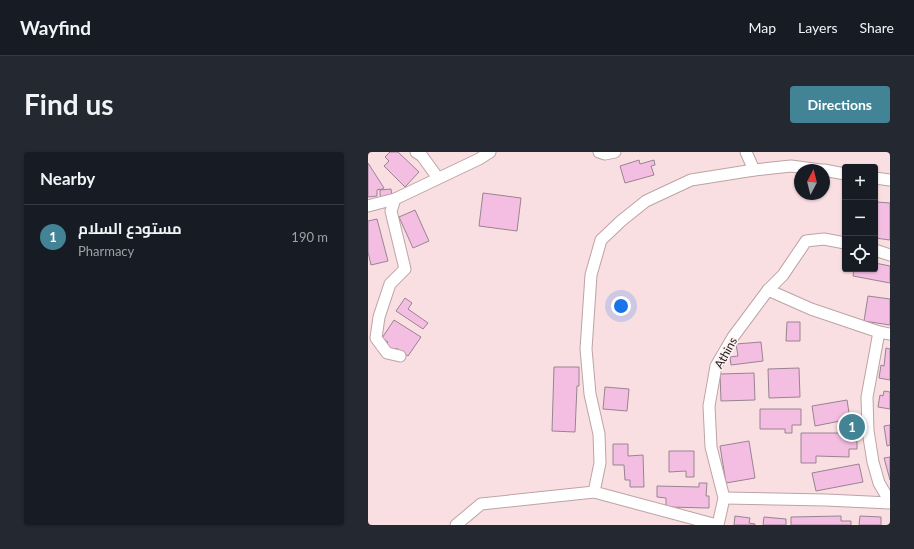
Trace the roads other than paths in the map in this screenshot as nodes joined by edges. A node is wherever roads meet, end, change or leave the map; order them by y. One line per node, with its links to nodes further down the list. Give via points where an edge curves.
1 (416, 152): 11 (street)
2 (490, 152): 6 (street)
3 (599, 152): 4 (street)
4 (615, 152)
5 (746, 152): 8 (street)
6 (476, 156): 11 (street)
7 (794, 166): 8 (street)
8 (754, 170): 22 (street, via 691,180 646,201 601,240 591,275 586,349 590,394 599,434 600,463)
9 (830, 171): 10 (street)
10 (842, 173)
11 (438, 178): 14 (street)
12 (878, 178): 13 (street)
13 (890, 180)
14 (395, 199): 15 (street); 21 (street, via 391,211 405,269 390,284 379,317 376,338 387,353)
15 (368, 206)
16 (842, 242): 19 (street, Athins, via 824,238 806,241 783,275)
17 (878, 251): 18 (street)
18 (890, 254)
19 (768, 290): 20 (street, via 811,309); 23 (street, Athins, via 733,337 716,366 709,406 711,448)
20 (885, 333): 24 (street, via 867,397 868,430 875,469 879,483)
21 (400, 356)
22 (594, 492): 25 (street, via 481,504); 26 (street)
23 (724, 498): 24 (street); 26 (street, Athins)
24 (890, 502)
25 (456, 525)
26 (717, 525)

